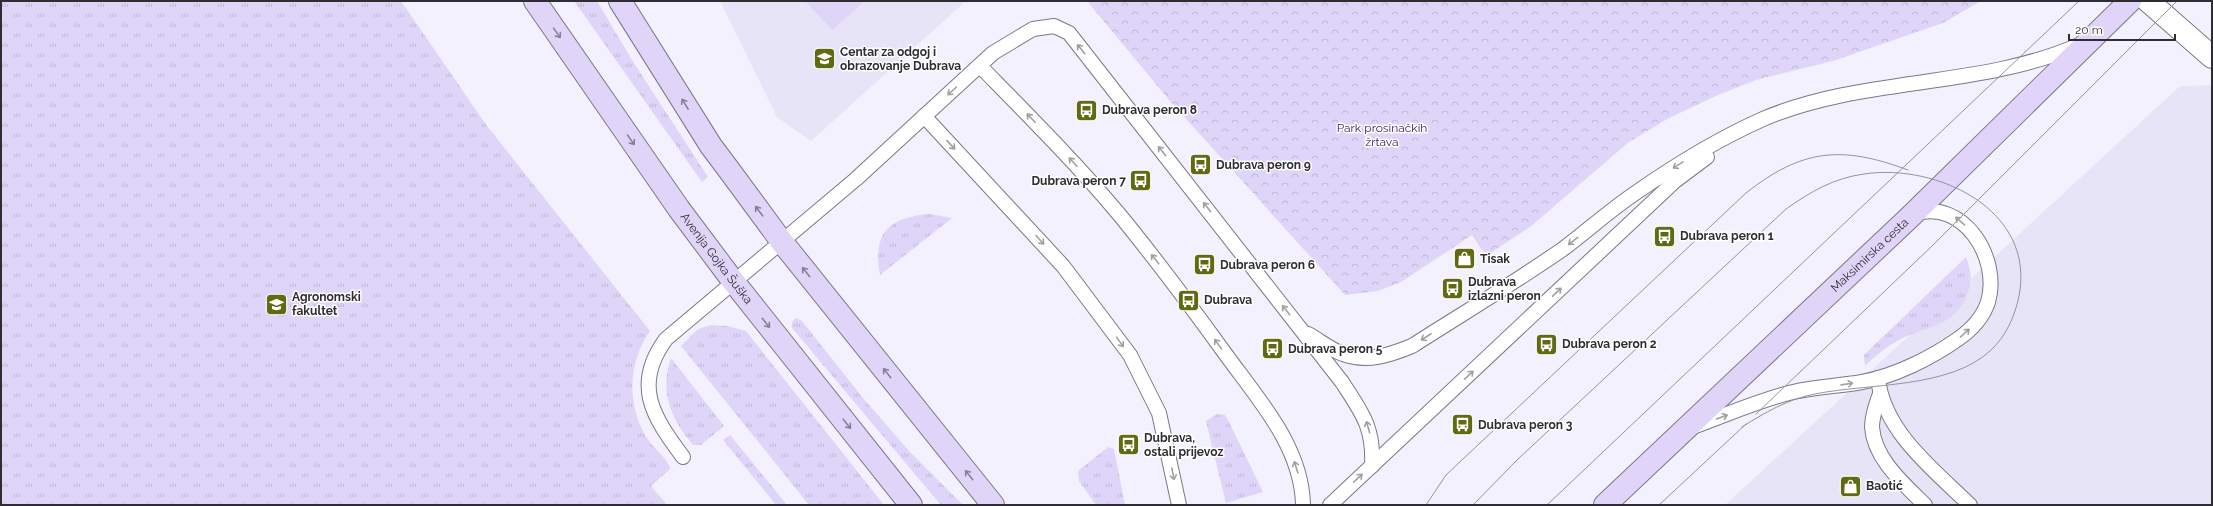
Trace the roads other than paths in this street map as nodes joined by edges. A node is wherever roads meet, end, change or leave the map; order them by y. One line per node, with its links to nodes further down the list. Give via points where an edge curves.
1 (535, 1): 12 (main road, Avenija Gojka Šuška, one-way to 12, via 679,209)
2 (620, 1): 11 (main road, one-way to 2, via 711,146)
3 (2130, 1): 5 (main road, Maksimirska cesta)
4 (2148, 1): 6 (street)
5 (2090, 41): 9 (lane, via 2026,64 1814,103 1764,119); 10 (main road, Maksimirska cesta)
6 (2212, 57)
7 (980, 66): 8 (lane, one-way to 8); 13 (lane, one-way to 7, via 1069,34 1054,26 1033,29 993,53); 22 (lane, one-way to 7, via 1302,487 1281,432 1179,290 1117,212 1058,146)
8 (924, 116): 11 (lane); 21 (lane, one-way to 21, via 1063,266 1130,355 1159,413)
9 (1737, 133): 13 (lane, one-way to 13, via 1682,162 1632,194 1562,249 1412,346 1387,356 1365,357 1344,354); 18 (lane, one-way to 9, via 1675,181)
10 (1912, 214): 14 (lane, one-way to 10, via 1921,360 1959,338 1973,326 1988,301 1990,278 1986,257 1974,234 1948,213 1925,210); 16 (main road, Maksimirska cesta)
11 (782, 242): 12 (lane); 20 (main road, one-way to 11)
12 (733, 281): 17 (lane, via 666,339 652,362 649,390 655,416); 19 (main road, Avenija Gojka Šuška, one-way to 19)
13 (1303, 331): 18 (lane, one-way to 13, via 1373,445 1365,418 1342,382)
14 (1878, 378): 15 (lane); 16 (lane, one-way to 14, via 1773,398)
15 (1880, 394): 25 (lane, via 1872,427 1878,450 1885,462); 26 (lane, via 1902,434 1918,455)
16 (1685, 430): 24 (main road, Maksimirska cesta)
17 (683, 457)
18 (1372, 466): 23 (lane, one-way to 18)
19 (911, 505)
20 (993, 505)
21 (1179, 505)
22 (1303, 505)
23 (1330, 505)
24 (1605, 505)
25 (1925, 505)
26 (1970, 505)

